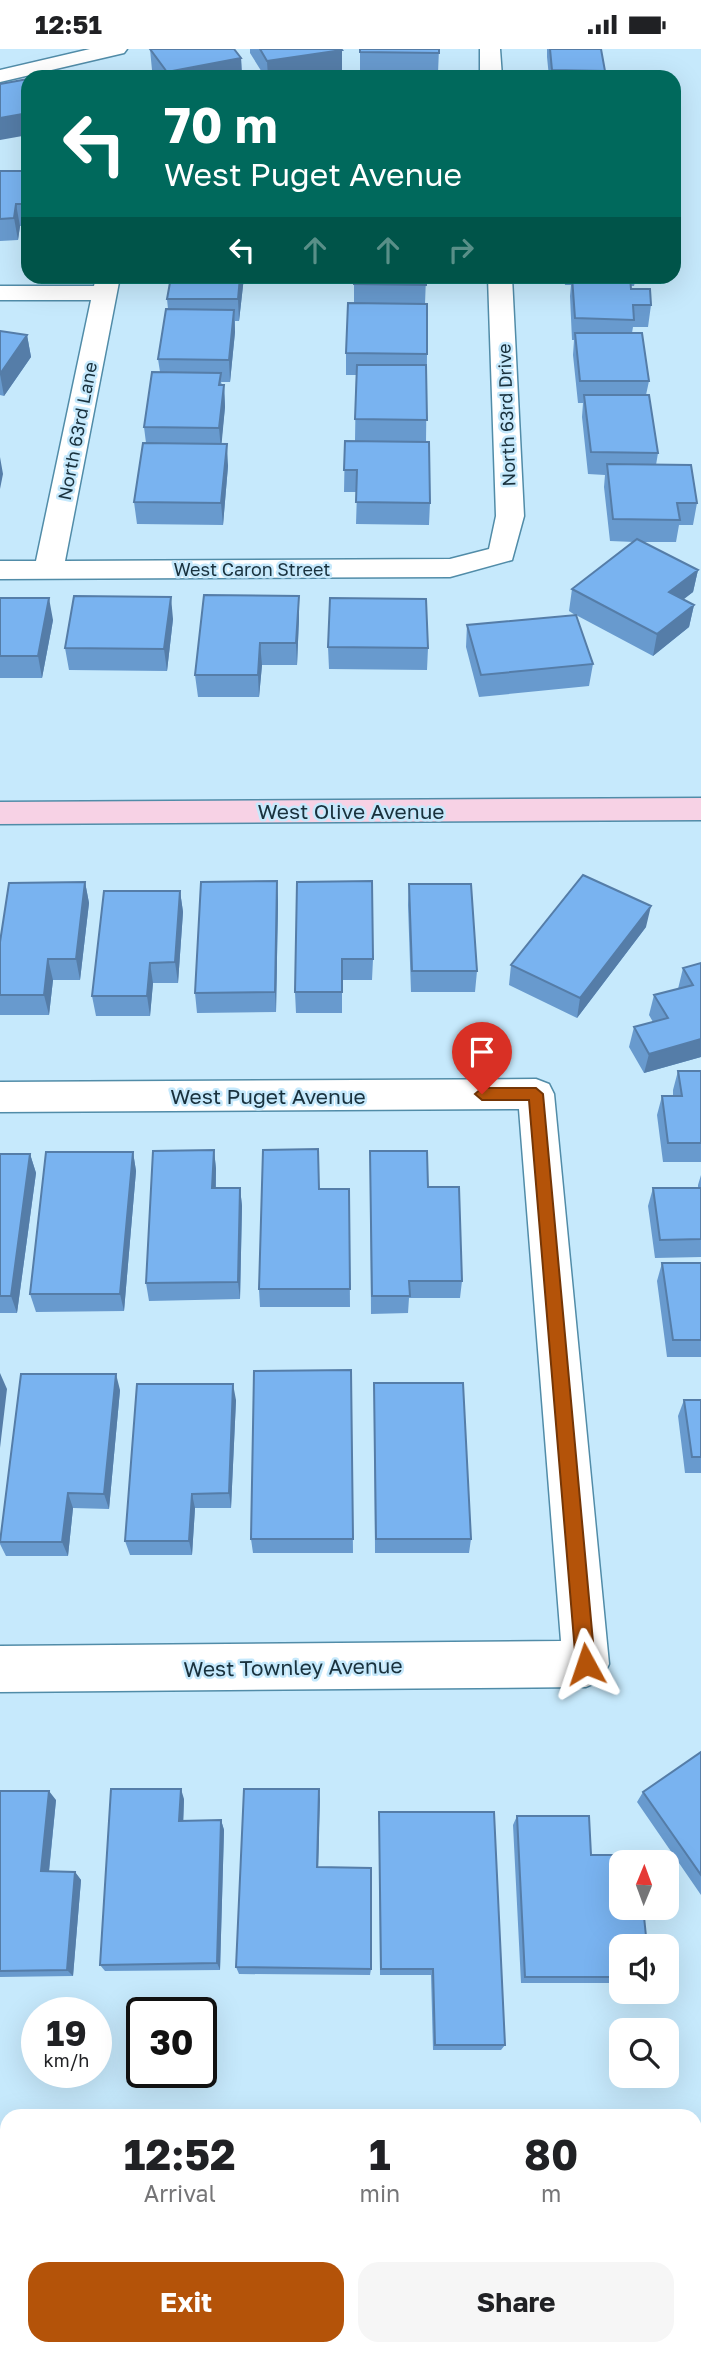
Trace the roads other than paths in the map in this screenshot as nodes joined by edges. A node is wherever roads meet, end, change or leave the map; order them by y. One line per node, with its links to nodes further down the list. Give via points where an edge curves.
1 (117, 49): 3 (street)
2 (490, 49): 6 (street)
3 (86, 57): 4 (street); 5 (street)
4 (27, 70)
5 (101, 70)
6 (491, 70)
7 (21, 71): 8 (street)
8 (0, 76)
9 (500, 284): 12 (street, North 63rd Drive, via 510,516)
10 (106, 285): 11 (street, North 63rd Lane); 14 (street, North 63rd Lane)
11 (0, 293)
12 (502, 554): 14 (street, West Caron Street, via 450,568)
13 (0, 569): 14 (street, West Caron Street)
14 (49, 569)
15 (701, 809): 16 (main road, West Olive Avenue)
16 (0, 813)
17 (0, 1097): 18 (street, West Puget Avenue, via 536,1094)
18 (586, 1664): 19 (street, West Townley Avenue)
19 (0, 1669)

